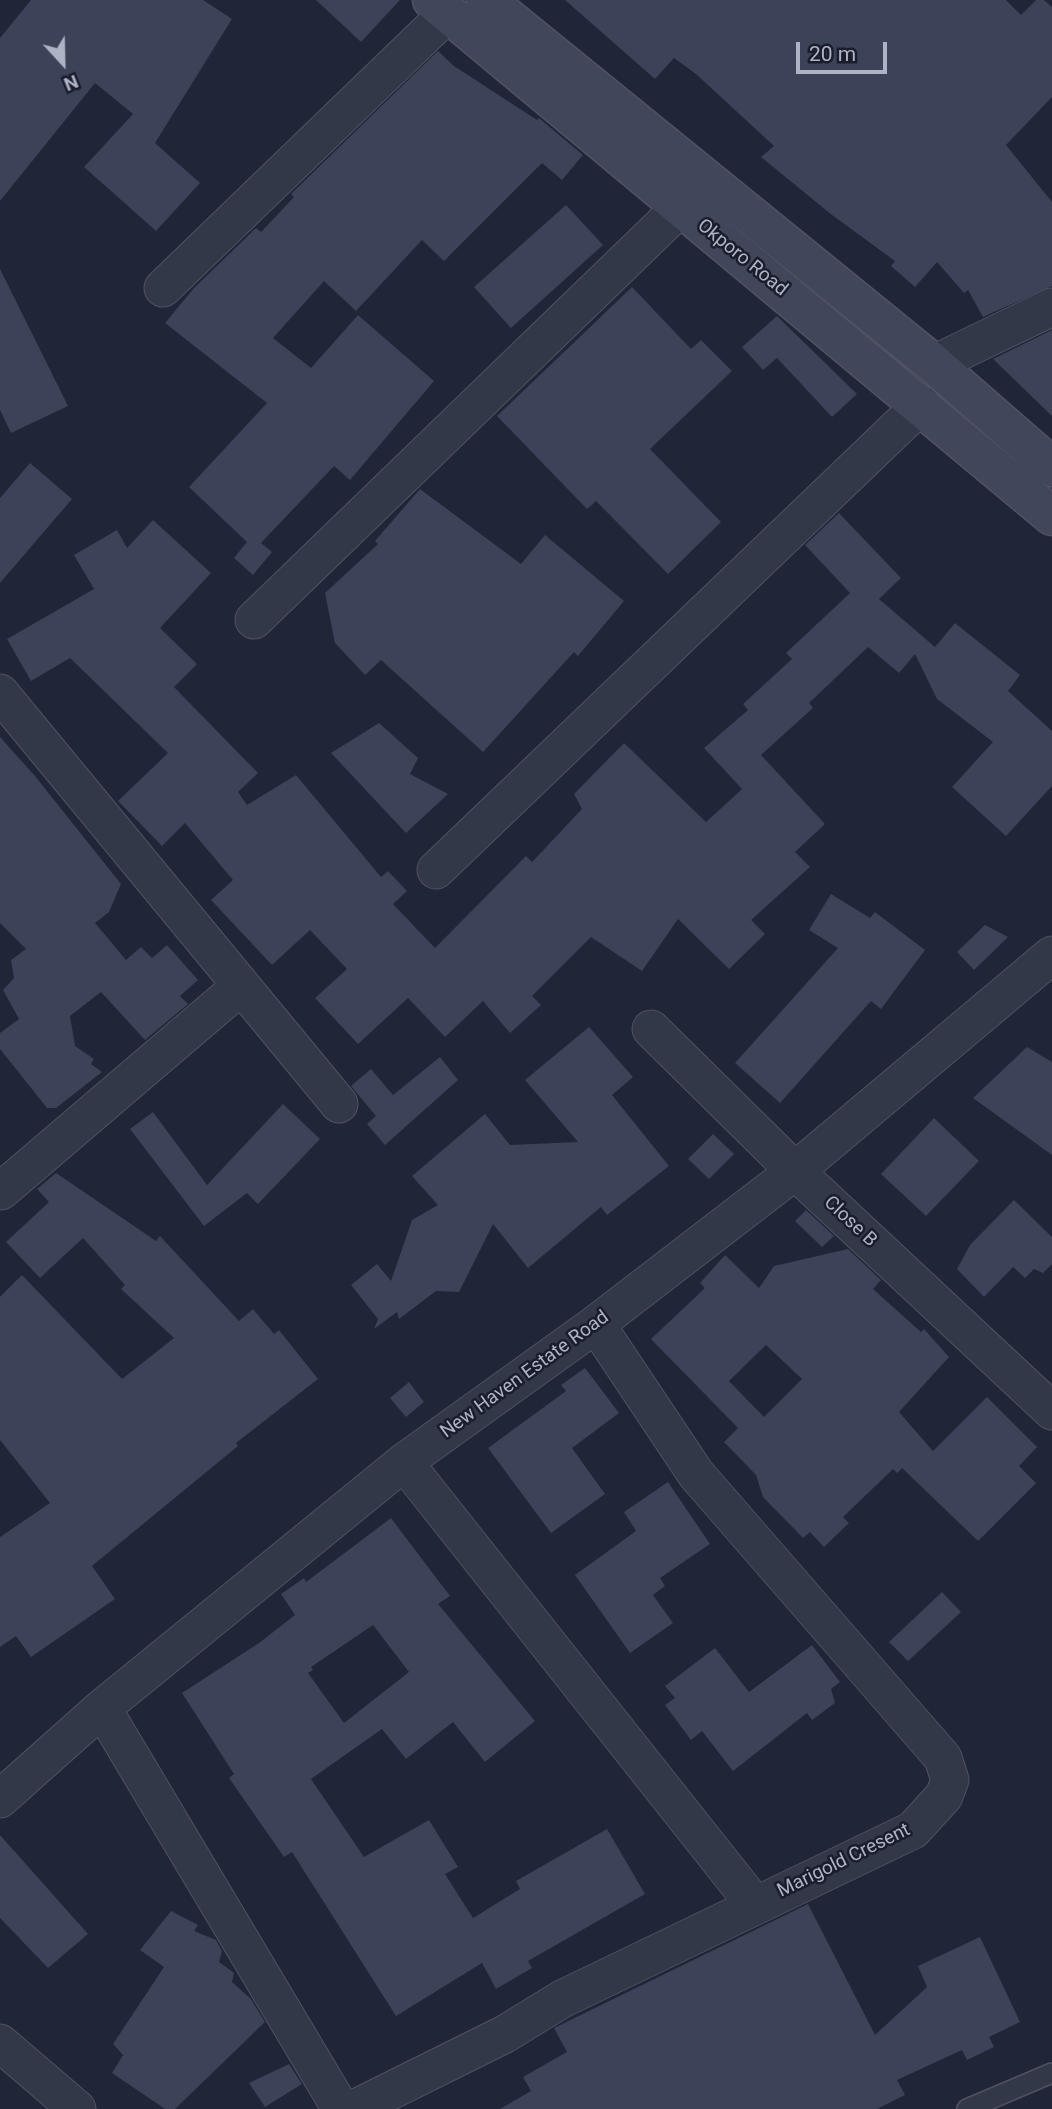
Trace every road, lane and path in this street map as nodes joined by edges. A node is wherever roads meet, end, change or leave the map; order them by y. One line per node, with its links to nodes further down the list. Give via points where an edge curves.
1 (486, 0): 6 (main road, Okporo Road)
2 (440, 7): 3 (main road, Okporo Road); 4 (street)
3 (680, 208): 7 (main road, Okporo Road); 10 (street)
4 (163, 288)
5 (1052, 307): 6 (street)
6 (934, 364): 8 (main road, Okporo Road)
7 (921, 405): 9 (main road, Okporo Road); 12 (street)
8 (1052, 467)
9 (1052, 516)
10 (254, 620)
11 (0, 693): 14 (street)
12 (436, 870)
13 (1052, 955): 17 (street, New Haven Estate Road)
14 (241, 986): 16 (street); 18 (street)
15 (651, 1029): 17 (street, Close B)
16 (339, 1104)
17 (795, 1171): 19 (street, New Haven Estate Road); 20 (street, Close B)
18 (1, 1191)
19 (596, 1324): 21 (street, New Haven Estate Road); 24 (street, Marigold Cresent, via 696,1474 943,1758 950,1780 944,1796 913,1830)
20 (1052, 1411)
21 (404, 1462): 22 (street, New Haven Estate Road); 24 (street)
22 (102, 1708): 23 (street, New Haven Estate Road); 28 (street)
23 (0, 1799)
24 (755, 1905): 29 (street, Marigold Cresent, via 562,1999 439,2069)
25 (0, 2043): 27 (street)
26 (1052, 2073): 30 (lane)
27 (77, 2109)
28 (341, 2109)
29 (354, 2109)
30 (967, 2109)

